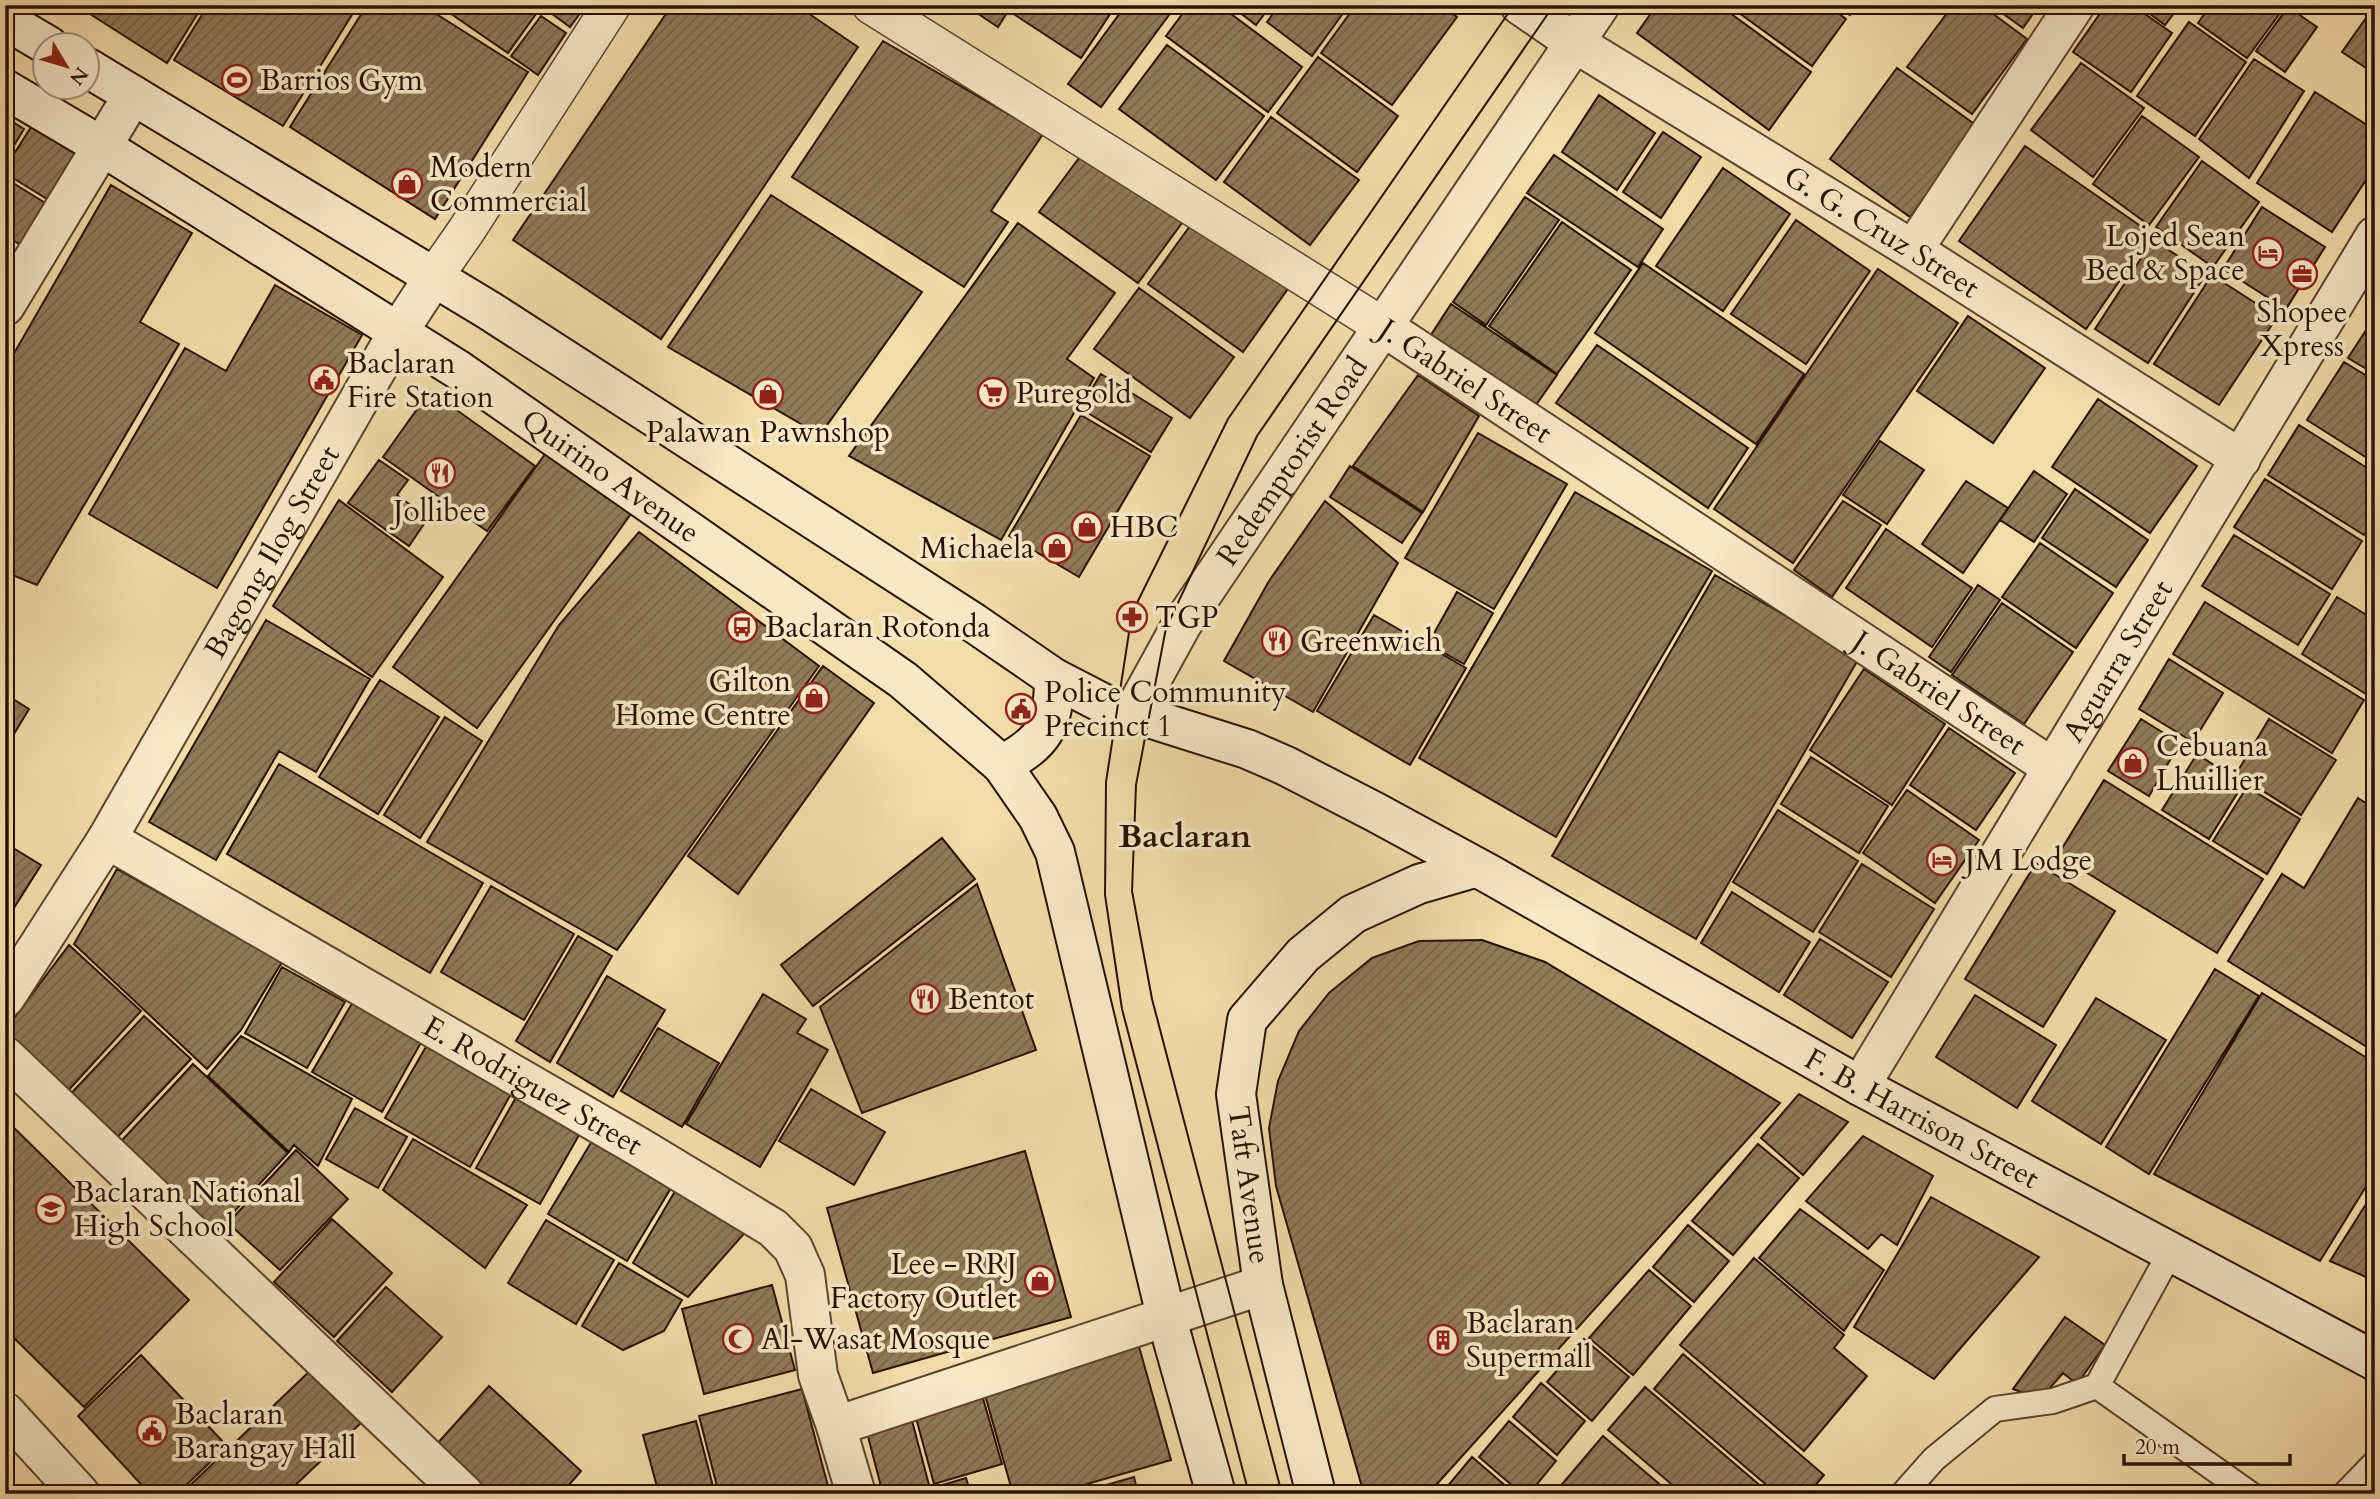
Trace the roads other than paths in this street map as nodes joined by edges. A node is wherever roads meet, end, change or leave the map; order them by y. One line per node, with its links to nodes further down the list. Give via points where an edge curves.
1 (612, 5): 15 (street, Bagong Ilog Street)
2 (871, 5): 17 (street, J. Gabriel Street)
3 (1520, 5): 8 (street, G. G. Cruz Street)
4 (1600, 5): 8 (street, Redemptorist Road)
5 (2075, 5): 14 (street)
6 (5, 20): 7 (street)
7 (32, 36)
8 (1575, 43): 14 (street, G. G. Cruz Street); 17 (street, Redemptorist Road)
9 (102, 76): 11 (street)
10 (5, 89): 12 (street, Quirino Avenue)
11 (133, 95): 12 (street); 15 (street)
12 (103, 147): 16 (street); 18 (street, Quirino Avenue)
13 (2375, 236): 19 (street, Aguarra Street)
14 (1913, 250): 19 (street, G. G. Cruz Street)
15 (433, 277): 18 (street, Bagong Ilog Street); 20 (street)
16 (5, 306)
17 (1382, 326): 21 (street, Redemptorist Road); 23 (street, J. Gabriel Street)
18 (398, 332): 22 (street, Quirino Avenue, via 903,680); 24 (street, Bagong Ilog Street)
19 (2241, 459): 23 (street, Aguarra Street)
20 (1054, 678): 21 (street); 22 (street, via 1054,706 1045,732 1026,752)
21 (1123, 711): 25 (street, via 1247,749 1286,766)
22 (1002, 765): 31 (street, Quirino Avenue, via 1038,817 1055,852)
23 (2053, 768): 28 (street, Aguarra Street)
24 (107, 839): 26 (street, Bagong Ilog Street); 35 (street, E. Rodriguez Street, via 773,1228 793,1248 805,1275 818,1375)
25 (1474, 868): 28 (street, F. B. Harrison Street); 30 (street, Taft Avenue, via 1419,884 1353,914 1303,955 1247,1020 1236,1094)
26 (5, 998)
27 (5, 1056): 38 (street)
28 (1860, 1086): 29 (street, F. B. Harrison Street)
29 (2171, 1252): 32 (street, F. B. Harrison Street); 33 (lane)
30 (1263, 1285): 31 (street); 41 (street, Taft Avenue)
31 (1166, 1316): 35 (street); 40 (street)
32 (2375, 1361)
33 (2096, 1386): 42 (lane, via 2053,1401 1995,1409 1934,1459); 43 (lane)
34 (5, 1412): 37 (street)
35 (836, 1426): 39 (street, E. Rodriguez Street)
36 (2375, 1463): 44 (lane)
37 (80, 1494)
38 (464, 1494)
39 (856, 1494)
40 (1216, 1494)
41 (1316, 1494)
42 (1903, 1494)
43 (2250, 1494)
44 (2345, 1494)

